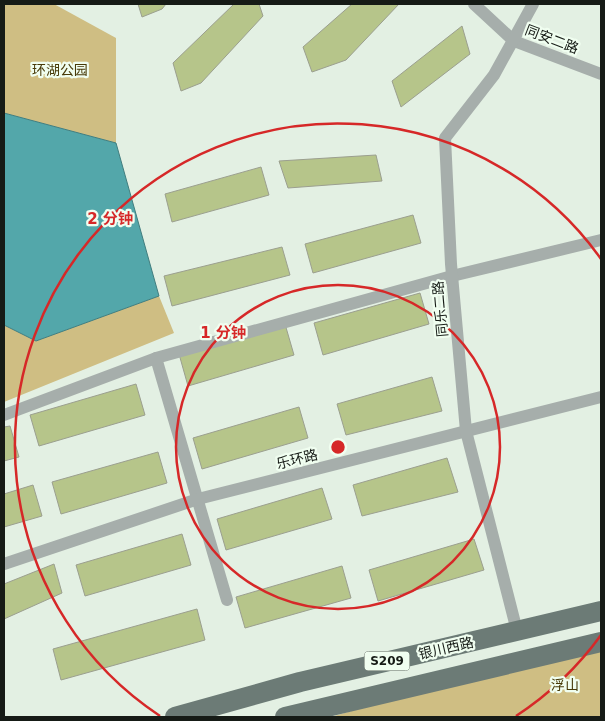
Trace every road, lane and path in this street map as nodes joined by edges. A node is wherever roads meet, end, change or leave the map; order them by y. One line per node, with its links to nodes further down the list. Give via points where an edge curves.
1 (474, 4): 3 (street, 同安二路)
2 (533, 4): 3 (street, 同乐二路)
3 (514, 41): 4 (street, 同安二路); 6 (street, 同乐二路, via 494,75 445,138)
4 (601, 74)
5 (601, 240): 6 (street)
6 (452, 276): 7 (street); 10 (street, 同乐二路)
7 (156, 358): 9 (street); 11 (street)
8 (601, 397): 10 (street, 乐环路)
9 (4, 415)
10 (466, 431): 11 (street, 乐环路); 15 (street, 同乐二路)
11 (198, 500): 12 (street, 乐环路); 13 (street)
12 (4, 564)
13 (227, 600)
14 (601, 611): 15 (main road, 银川西路 / S209)
15 (517, 631): 17 (main road, 银川西路 / S209, via 300,682)
16 (601, 642): 18 (main road, S209)
17 (175, 717)
18 (285, 717)

